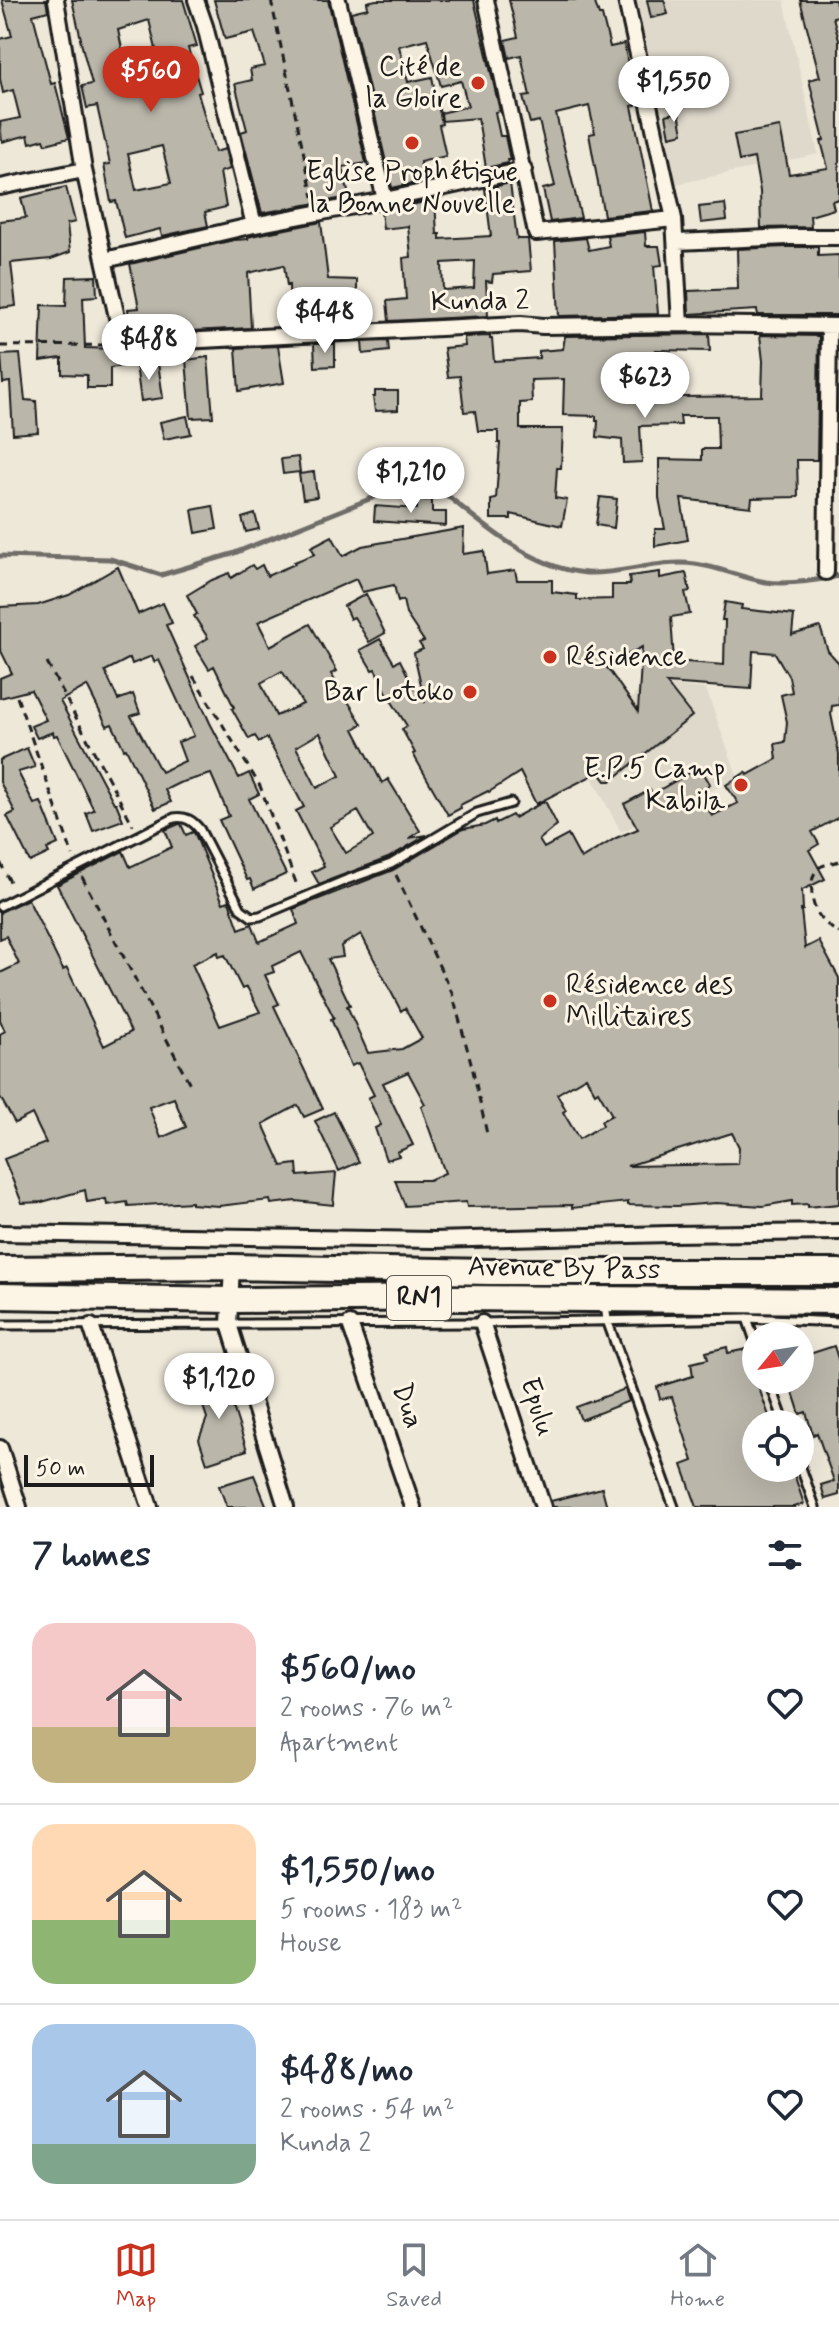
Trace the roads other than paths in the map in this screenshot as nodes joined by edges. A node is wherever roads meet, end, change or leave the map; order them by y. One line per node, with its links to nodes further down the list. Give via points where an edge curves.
1 (56, 0): 6 (street)
2 (196, 0): 11 (street)
3 (338, 0): 9 (street)
4 (486, 0): 7 (street)
5 (626, 0): 10 (street)
6 (84, 170): 8 (street); 14 (street)
7 (524, 170): 9 (street); 10 (street, via 536,233)
8 (0, 187)
9 (385, 200): 11 (street)
10 (674, 219): 13 (street)
11 (254, 225): 14 (street)
12 (839, 237): 13 (street)
13 (677, 242): 15 (street)
14 (105, 260): 15 (street, Kunda 2, via 123,344 521,324)
15 (680, 324): 16 (street, Kunda 2)
16 (834, 326): 17 (street)
17 (826, 572)
18 (511, 803): 19 (lane, via 477,813 391,864 252,917 241,909 200,830 181,817)
19 (0, 906)
20 (839, 1232): 21 (street, via 434,1240)
21 (0, 1233)
22 (232, 1267): 23 (highway, Avenue By Pass / RN1); 24 (highway, Avenue By Pass / RN1); 29 (street)
23 (0, 1269)
24 (602, 1272): 25 (highway, Avenue By Pass / RN1); 28 (street)
25 (839, 1272)
26 (0, 1296): 29 (highway, Avenue By Pass / RN1)
27 (839, 1301): 28 (highway, Avenue By Pass / RN1)
28 (606, 1310): 29 (highway, Avenue By Pass / RN1, via 458,1298); 30 (lane); 33 (lane); 44 (lane)
29 (230, 1312): 34 (lane); 36 (lane); 41 (street)
30 (747, 1318): 31 (lane); 32 (lane)
31 (748, 1322)
32 (839, 1322)
33 (482, 1323): 34 (lane); 43 (street, Epulu)
34 (350, 1324): 42 (street, Dua)
35 (0, 1325): 36 (lane)
36 (91, 1326): 40 (street)
37 (0, 1448): 39 (street)
38 (806, 1482): 45 (lane)
39 (19, 1507)
40 (150, 1507)
41 (286, 1507)
42 (413, 1507)
43 (543, 1507)
44 (674, 1507)
45 (815, 1507)

